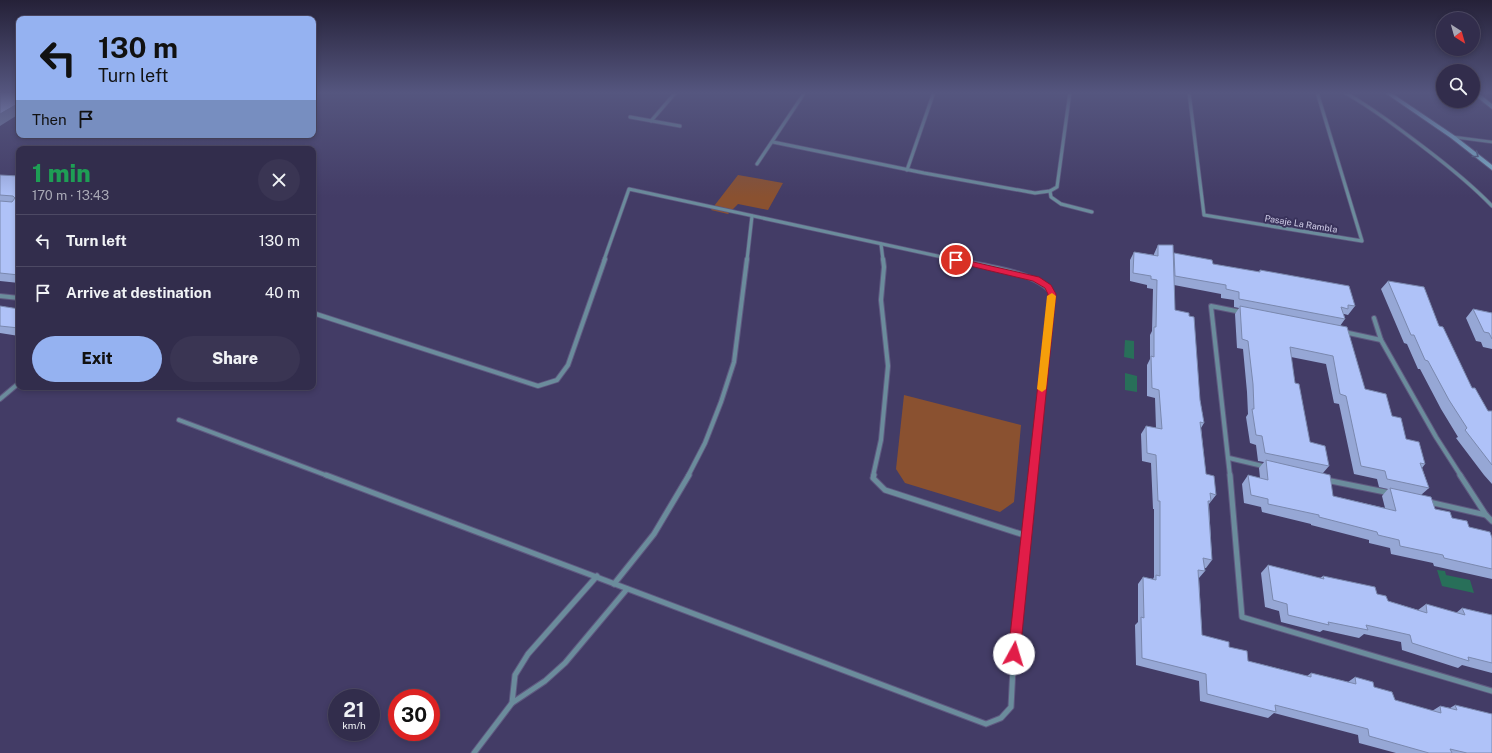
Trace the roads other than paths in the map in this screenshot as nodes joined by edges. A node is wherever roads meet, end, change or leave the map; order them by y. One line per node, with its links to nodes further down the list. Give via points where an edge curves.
1 (783, 127): 9 (street)
2 (922, 127): 13 (street)
3 (1065, 127): 14 (street, via 1057,188)
4 (1193, 127): 5 (street, Pasaje La Rambla, via 1204,215 1362,241)
5 (1326, 127)
6 (1399, 127): 15 (street, via 1476,188)
7 (1439, 127): 8 (street)
8 (1453, 137): 10 (lane); 12 (street, one-way to 12)
9 (773, 142): 11 (street); 13 (street)
10 (1492, 142)
11 (757, 164)
12 (1492, 168)
13 (907, 170): 14 (street, via 1035,193)
14 (1050, 191): 16 (street, via 1051,197 1062,204)
15 (1492, 206)
16 (1092, 212)
17 (752, 216): 18 (street); 21 (street, via 629,189 568,365 557,380 538,386); 38 (street, via 734,362 721,402 684,486 654,534)
18 (881, 244): 36 (street, via 884,267 881,300 888,366 881,440 873,478 885,490); 36 (street, via 1016,273 1036,279 1048,287 1052,294)
19 (0, 296): 20 (street)
20 (16, 298)
21 (316, 314)
22 (1249, 314): 29 (street, via 1211,306)
23 (1374, 318): 25 (street)
24 (1334, 330): 25 (street)
25 (1381, 340): 34 (street, via 1436,437)
26 (16, 385): 27 (street)
27 (0, 399)
28 (179, 420): 37 (street)
29 (1229, 458): 30 (street); 40 (street, via 1242,617)
30 (1276, 469)
31 (1322, 479): 32 (street)
32 (1392, 494)
33 (1424, 501): 34 (street)
34 (1486, 514): 35 (street)
35 (1492, 521)
36 (1027, 536): 39 (street, via 1011,707 1001,718 986,724)
37 (597, 576): 38 (street); 41 (street, via 528,654 515,675)
38 (614, 584): 39 (street)
39 (627, 589): 41 (street, via 565,662 545,681)
40 (1492, 691)
41 (512, 703): 42 (street)
42 (474, 753)

